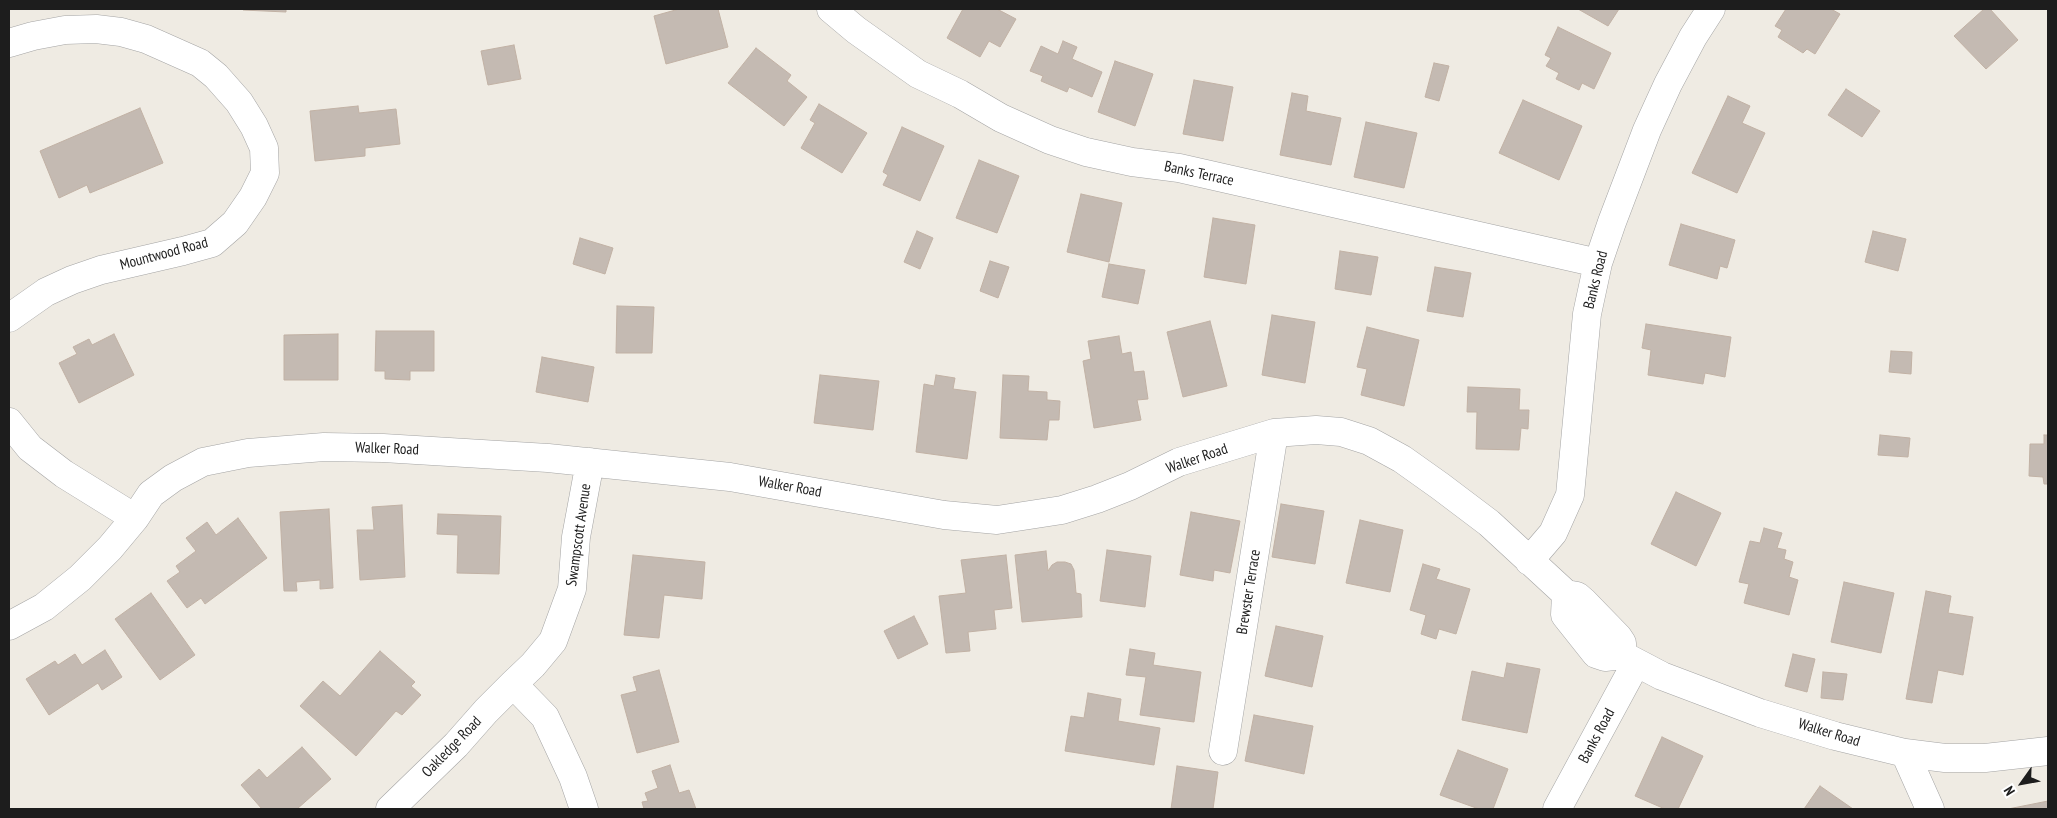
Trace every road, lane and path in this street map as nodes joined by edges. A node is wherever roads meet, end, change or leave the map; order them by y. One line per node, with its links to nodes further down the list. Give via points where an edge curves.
1 (831, 9): 4 (street, Banks Terrace, via 918,74 1001,118 1086,152 1179,168)
2 (1711, 9): 4 (street, Banks Road, via 1668,84 1647,130)
3 (9, 43): 5 (street, Mountwood Road, via 65,30 104,30 146,39 200,63 239,102 254,126 264,148 265,173 235,223 212,243 72,280 46,292)
4 (1598, 263): 10 (street, Banks Road, via 1587,314 1570,495 1553,533)
5 (9, 318)
6 (9, 422): 9 (street, via 30,448 64,474)
7 (1274, 433): 8 (street, Walker Road, via 1179,462 1130,486 1079,505 997,520 944,515 730,477); 10 (street, Walker Road, via 1340,432 1369,441 1402,459 1447,492 1489,524); 14 (street, Brewster Terrace)
8 (590, 462): 9 (street, Walker Road, via 384,448 248,453 203,462 173,478 151,494); 13 (street, Swampscott Avenue, via 576,537 572,589 553,641)
9 (135, 518): 11 (street, Walker Road, via 80,578 44,607)
10 (1529, 561): 12 (street, Walker Road, via 1566,594 1577,596 1584,602 1618,636)
11 (9, 626)
12 (1629, 659): 16 (street, Walker Road, via 1662,676 1760,713); 19 (street, Banks Road)
13 (514, 684): 17 (street, Oakledge Road); 18 (street, via 545,717)
14 (1223, 751)
15 (2048, 751): 16 (street, Walker Road, via 1985,758)
16 (1905, 753): 20 (street)
17 (390, 809)
18 (584, 809)
19 (1557, 809)
20 (1930, 809)

